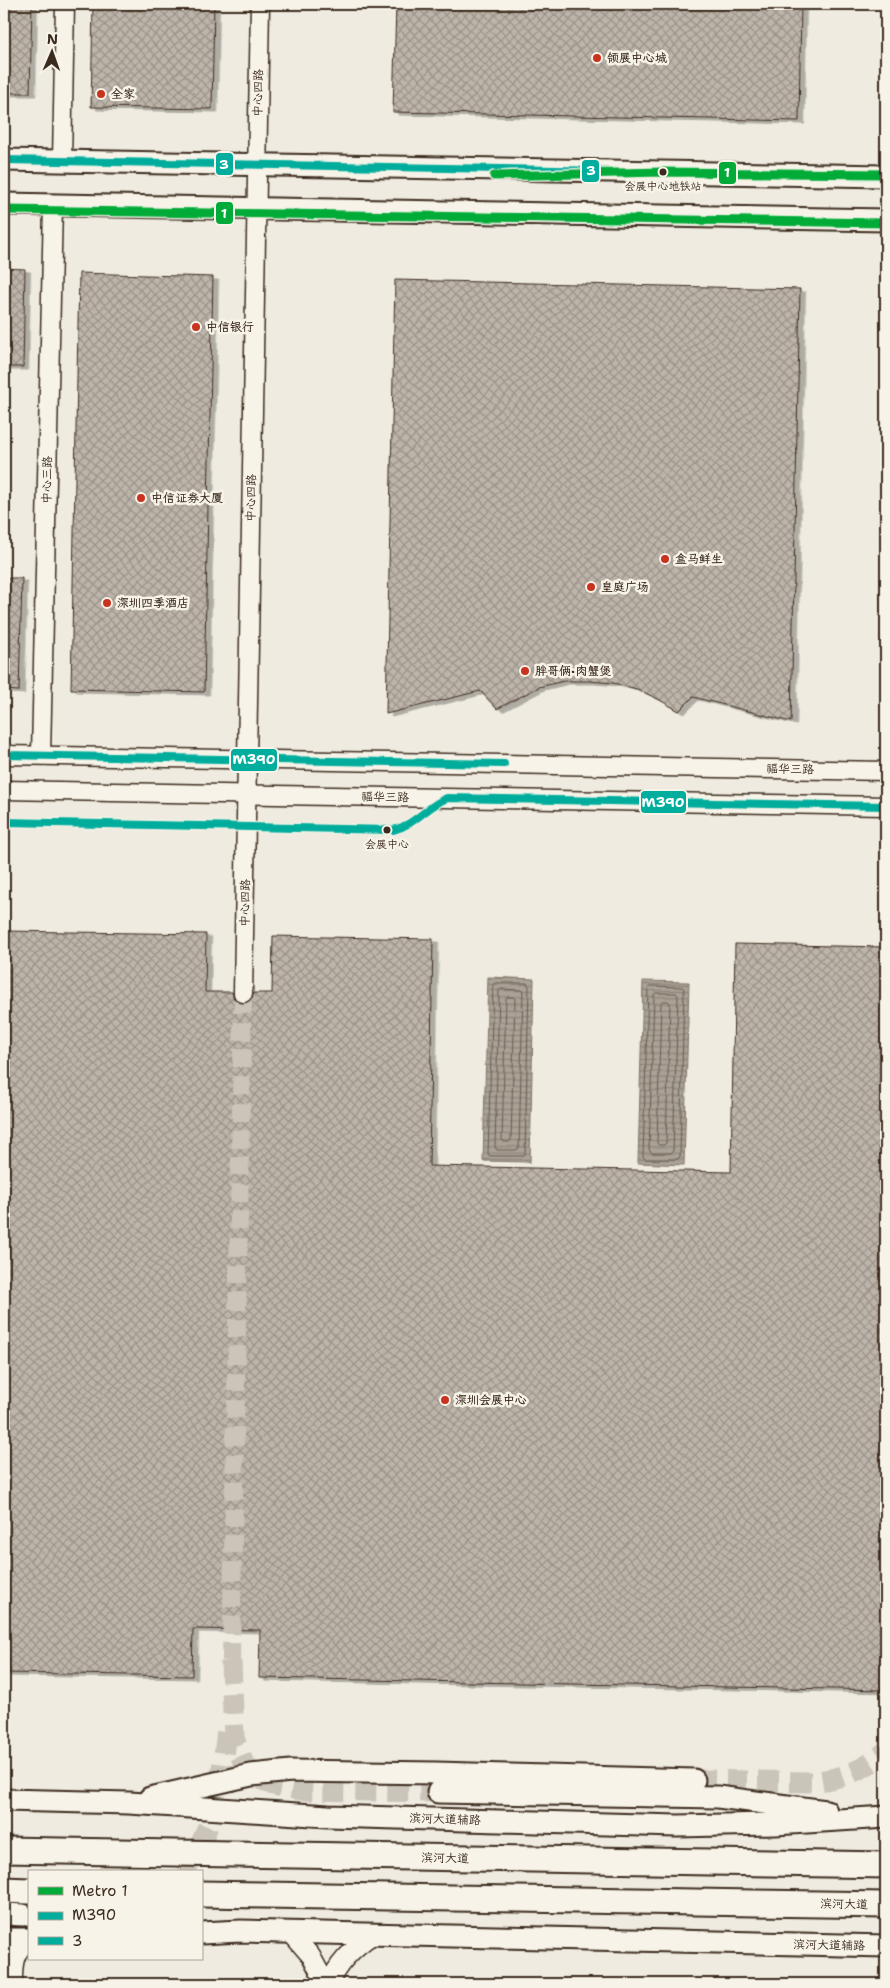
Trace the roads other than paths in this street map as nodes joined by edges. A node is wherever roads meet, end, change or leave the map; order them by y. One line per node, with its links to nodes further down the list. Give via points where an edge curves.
1 (65, 4): 4 (street)
2 (260, 4): 5 (street, 中心四路)
3 (4, 160): 4 (main road)
4 (62, 161): 5 (main road)
5 (257, 165): 6 (main road); 9 (street, 中心四路)
6 (886, 176)
7 (4, 204): 8 (main road)
8 (54, 205): 9 (main road); 12 (street, 中心三路)
9 (256, 209): 10 (main road); 13 (street, 中心四路)
10 (886, 220)
11 (4, 755): 12 (street, 福华三路)
12 (41, 755): 13 (street, 福华三路)
13 (246, 759): 14 (street, 福华三路); 16 (street, 中心四路)
14 (886, 771)
15 (4, 790): 16 (street, 福华三路)
16 (247, 794): 17 (street, 福华三路); 18 (street, 中心四路)
17 (886, 806)
18 (243, 992)
19 (694, 1780): 22 (main road, via 291,1771 251,1774)
20 (438, 1792): 23 (main road, via 718,1797)
21 (4, 1800): 22 (main road, 滨河大道辅路)
22 (129, 1803): 23 (main road, 滨河大道辅路, via 328,1816 677,1826)
23 (878, 1817)
24 (4, 1850): 25 (highway, 滨河大道)
25 (886, 1865)
26 (4, 1890): 27 (highway)
27 (28, 1891)
28 (202, 1894): 29 (highway, 滨河大道)
29 (886, 1905)
30 (290, 1932): 31 (main road, 滨河大道辅路); 32 (main road, 滨河大道辅路); 39 (street, via 311,1956)
31 (202, 1933)
32 (374, 1934): 36 (main road, 滨河大道辅路); 39 (street, via 344,1958)
33 (4, 1938): 34 (main road)
34 (28, 1940)
35 (28, 1941): 38 (street, via 16,1955)
36 (886, 1946)
37 (4, 1947): 38 (street, via 13,1962)
38 (13, 1977)
39 (327, 1984)

